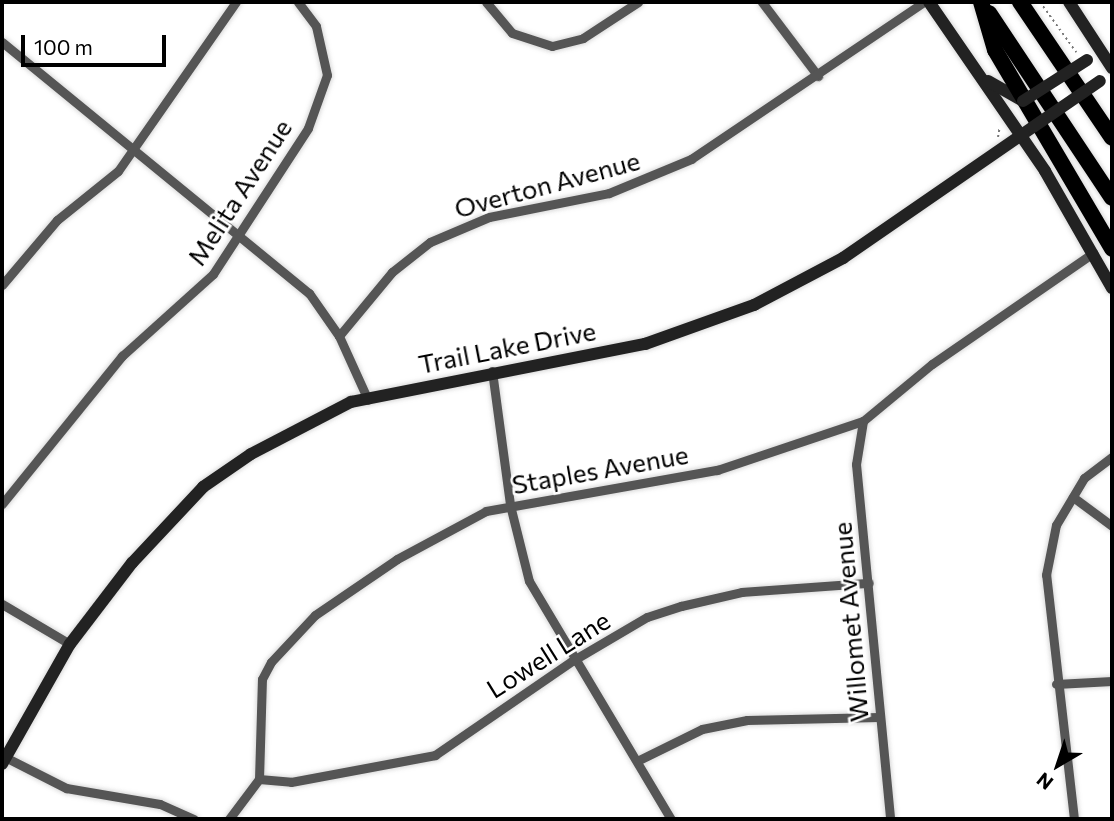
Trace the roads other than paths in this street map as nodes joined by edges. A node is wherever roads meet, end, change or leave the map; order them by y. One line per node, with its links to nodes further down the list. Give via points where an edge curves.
1 (236, 2): 18 (street, via 197,50)
2 (298, 2): 20 (street, Melita Avenue, via 322,43 325,93)
3 (486, 2): 4 (street, via 525,41 552,47 583,37)
4 (638, 2)
5 (762, 2): 15 (street)
6 (924, 2): 15 (street, Overton Avenue)
7 (929, 2): 14 (street)
8 (981, 2): 19 (highway); 21 (highway, via 995,50)
9 (1020, 2): 17 (highway)
10 (1069, 2): 11 (street)
11 (1090, 33): 13 (street); 14 (street, bridge, via 1084,59 1023,101)
12 (2, 42): 18 (street)
13 (1112, 70): 16 (street, Trail Lake Drive, bridge)
14 (979, 74): 16 (street)
15 (818, 76): 25 (street, Overton Avenue, via 724,140 650,179 578,203 489,217 430,242 392,272)
16 (1021, 135): 22 (street); 26 (street, Trail Lake Drive, via 843,258 754,305 645,344)
17 (1112, 138)
18 (135, 150): 20 (street); 23 (street, via 103,186 57,220)
19 (1112, 198)
20 (235, 234): 25 (street, via 309,293); 31 (street, Melita Avenue, via 213,274 122,356)
21 (1112, 248)
22 (1093, 253): 24 (street); 28 (street, Staples Avenue, via 932,364)
23 (2, 285)
24 (1112, 288)
25 (340, 335): 27 (street)
26 (492, 371): 27 (street, Trail Lake Drive); 32 (street)
27 (368, 400): 36 (street, Trail Lake Drive, via 322,415 203,487 161,527)
28 (863, 421): 32 (street, Staples Avenue, via 717,470); 34 (street, Willomet Avenue, via 856,464)
29 (1112, 457): 30 (street, via 1084,478)
30 (1073, 497): 33 (street); 39 (street, via 1056,525 1046,576)
31 (2, 504)
32 (510, 505): 37 (street, via 529,581); 43 (street, Staples Avenue, via 456,524 397,559 315,615 282,646 262,679)
33 (1112, 526)
34 (869, 583): 37 (street, Lowell Lane, via 715,596 647,617); 40 (street, Willomet Avenue)
35 (2, 604): 36 (street)
36 (71, 644): 41 (street, Trail Lake Drive)
37 (572, 661): 42 (street); 43 (street, Lowell Lane, via 435,755 291,782)
38 (1112, 681): 39 (street)
39 (1056, 684): 48 (street)
40 (879, 716): 42 (street, via 747,720 702,729); 47 (street, Willomet Avenue)
41 (3, 759): 44 (street, via 66,788 151,802)
42 (639, 760): 46 (street)
43 (259, 779): 45 (street)
44 (194, 819)
45 (229, 819)
46 (671, 819)
47 (890, 819)
48 (1074, 819)

